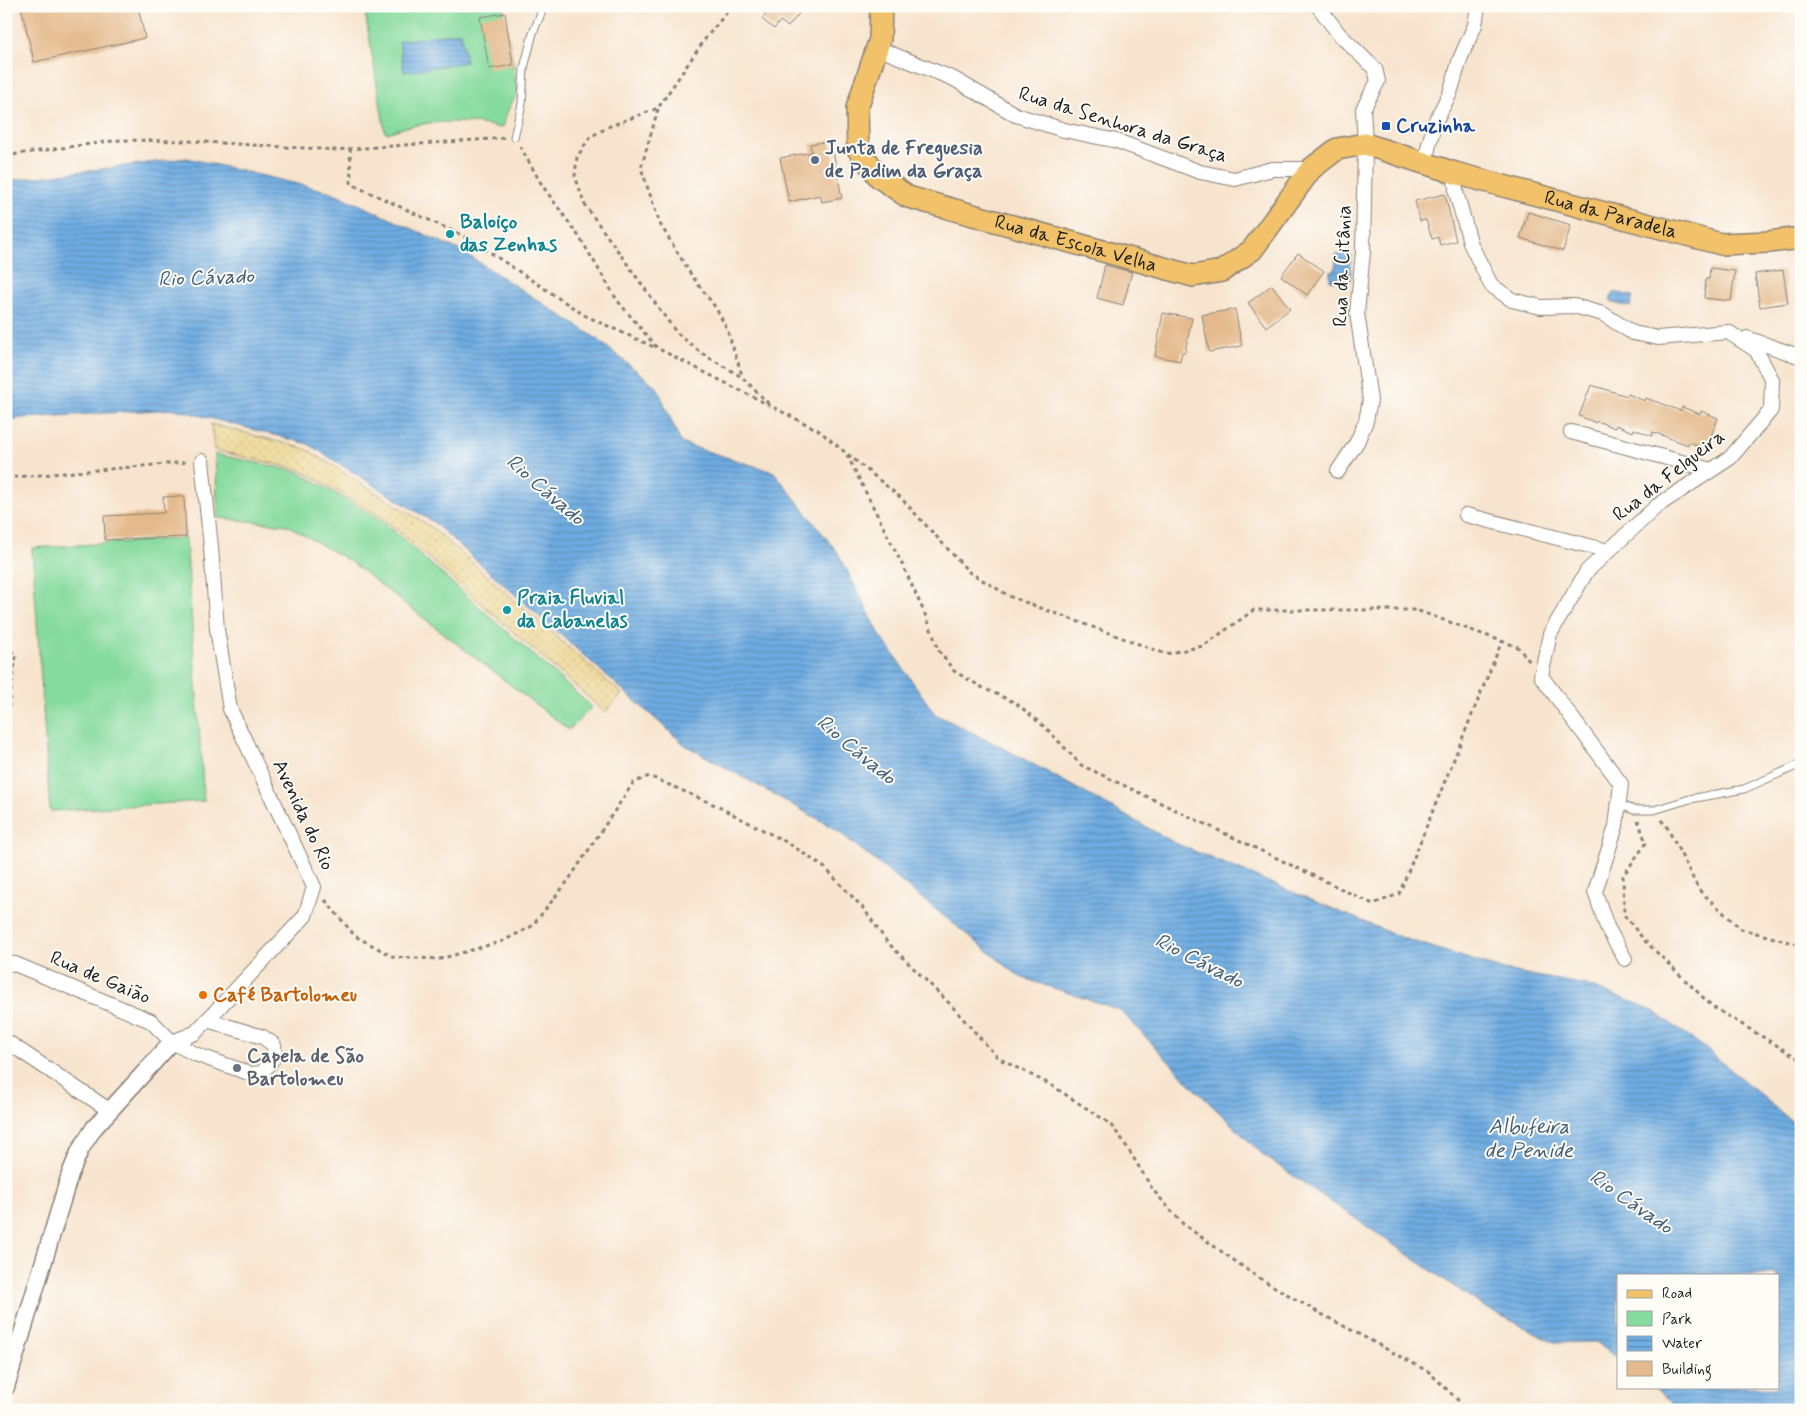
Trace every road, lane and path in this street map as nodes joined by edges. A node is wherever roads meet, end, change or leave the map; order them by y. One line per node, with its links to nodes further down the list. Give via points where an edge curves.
1 (544, 6): 8 (lane, via 524,68 522,104)
2 (732, 6): 7 (path)
3 (881, 6): 6 (main road, Rua da Escola Velha, via 880,39)
4 (1318, 6): 9 (street, Rua da Citânia, via 1339,34 1375,69 1378,81 1363,109)
5 (1478, 6): 12 (street, via 1475,25 1460,59 1450,94 1436,120)
6 (876, 48): 13 (street, Rua da Senhora da Graça, via 954,78 1016,115 1064,130 1117,141 1200,172 1235,179 1272,169); 13 (main road, Rua da Escola Velha, via 857,108 858,149 880,177 908,197 1193,276 1222,271 1252,250)
7 (658, 108): 19 (path, via 641,168 660,224 716,308 727,329); 19 (path, via 590,137 577,158 575,176 585,205 676,332 701,353)
8 (514, 137): 10 (path); 17 (path, via 617,300)
9 (1366, 144): 12 (main road, Rua da Paradela); 13 (main road, Rua da Escola Velha, via 1337,149); 25 (street, Rua da Citânia, via 1363,252 1357,313 1370,400 1360,435)
10 (350, 148): 11 (path, via 120,140); 17 (path, via 351,184 470,239 584,315)
11 (6, 157)
12 (1425, 164): 14 (main road, Rua da Paradela)
13 (1311, 169)
14 (1455, 173): 15 (main road, Rua da Paradela, via 1721,244); 16 (street, via 1456,192 1470,245 1491,285 1512,300 1541,306 1574,306 1603,314 1634,333 1658,338)
15 (1801, 238)
16 (1728, 332): 18 (street); 24 (street, Rua da Felgueira, via 1756,350 1772,380 1771,410 1730,458)
17 (657, 348): 20 (path)
18 (1801, 357)
19 (742, 376): 20 (path)
20 (773, 407): 22 (path, via 818,430)
21 (1571, 432): 24 (street)
22 (845, 452): 29 (path, via 900,497 969,572 1011,597 1166,654 1203,646 1254,610 1416,610); 29 (path, via 905,570 938,652 954,671 1016,703 1047,729 1081,765 1373,904 1399,894)
23 (202, 461): 26 (path); 37 (street, Avenida do Rio, via 217,629 230,709)
24 (1711, 470): 28 (street, Rua da Felgueira, via 1657,506)
25 (1338, 471)
26 (6, 478)
27 (1466, 515): 28 (street)
28 (1609, 551): 31 (street, Rua da Felgueira, via 1587,572 1550,634)
29 (1502, 641): 31 (path, via 1518,647)
30 (6, 644): 32 (path, via 16,656)
31 (1541, 676): 34 (street, via 1621,784)
32 (6, 728)
33 (1801, 764): 36 (lane, via 1744,789 1690,799)
34 (1619, 804): 35 (lane); 39 (street, via 1616,826 1595,892 1607,927)
35 (1634, 810): 36 (lane); 44 (path, via 1646,842 1623,876 1624,915 1645,941 1713,1006)
36 (1654, 810): 38 (path, via 1667,827 1700,890 1741,929)
37 (314, 888): 41 (street, Avenida do Rio, via 305,916); 47 (path, via 354,936 394,957 440,959 503,941 532,926 568,881 632,783 649,776 715,805 788,843 825,868 864,909 886,942 950,1004 998,1058 1051,1086 1109,1123 1153,1190 1183,1224 1256,1276 1429,1372)
38 (1801, 945)
39 (1625, 959)
40 (6, 963): 43 (street, Rua de Gaião, via 151,1021)
41 (207, 1020): 43 (street, Avenida do Rio, via 195,1033); 43 (street, Rua de Gaião, via 263,1037 274,1045 275,1056 262,1073 251,1074)
42 (6, 1041): 45 (street)
43 (172, 1042): 45 (street, Avenida do Rio)
44 (1801, 1060)
45 (109, 1110): 46 (street, Avenida do Rio, via 80,1150 70,1174)
46 (6, 1387)
47 (1464, 1410)

